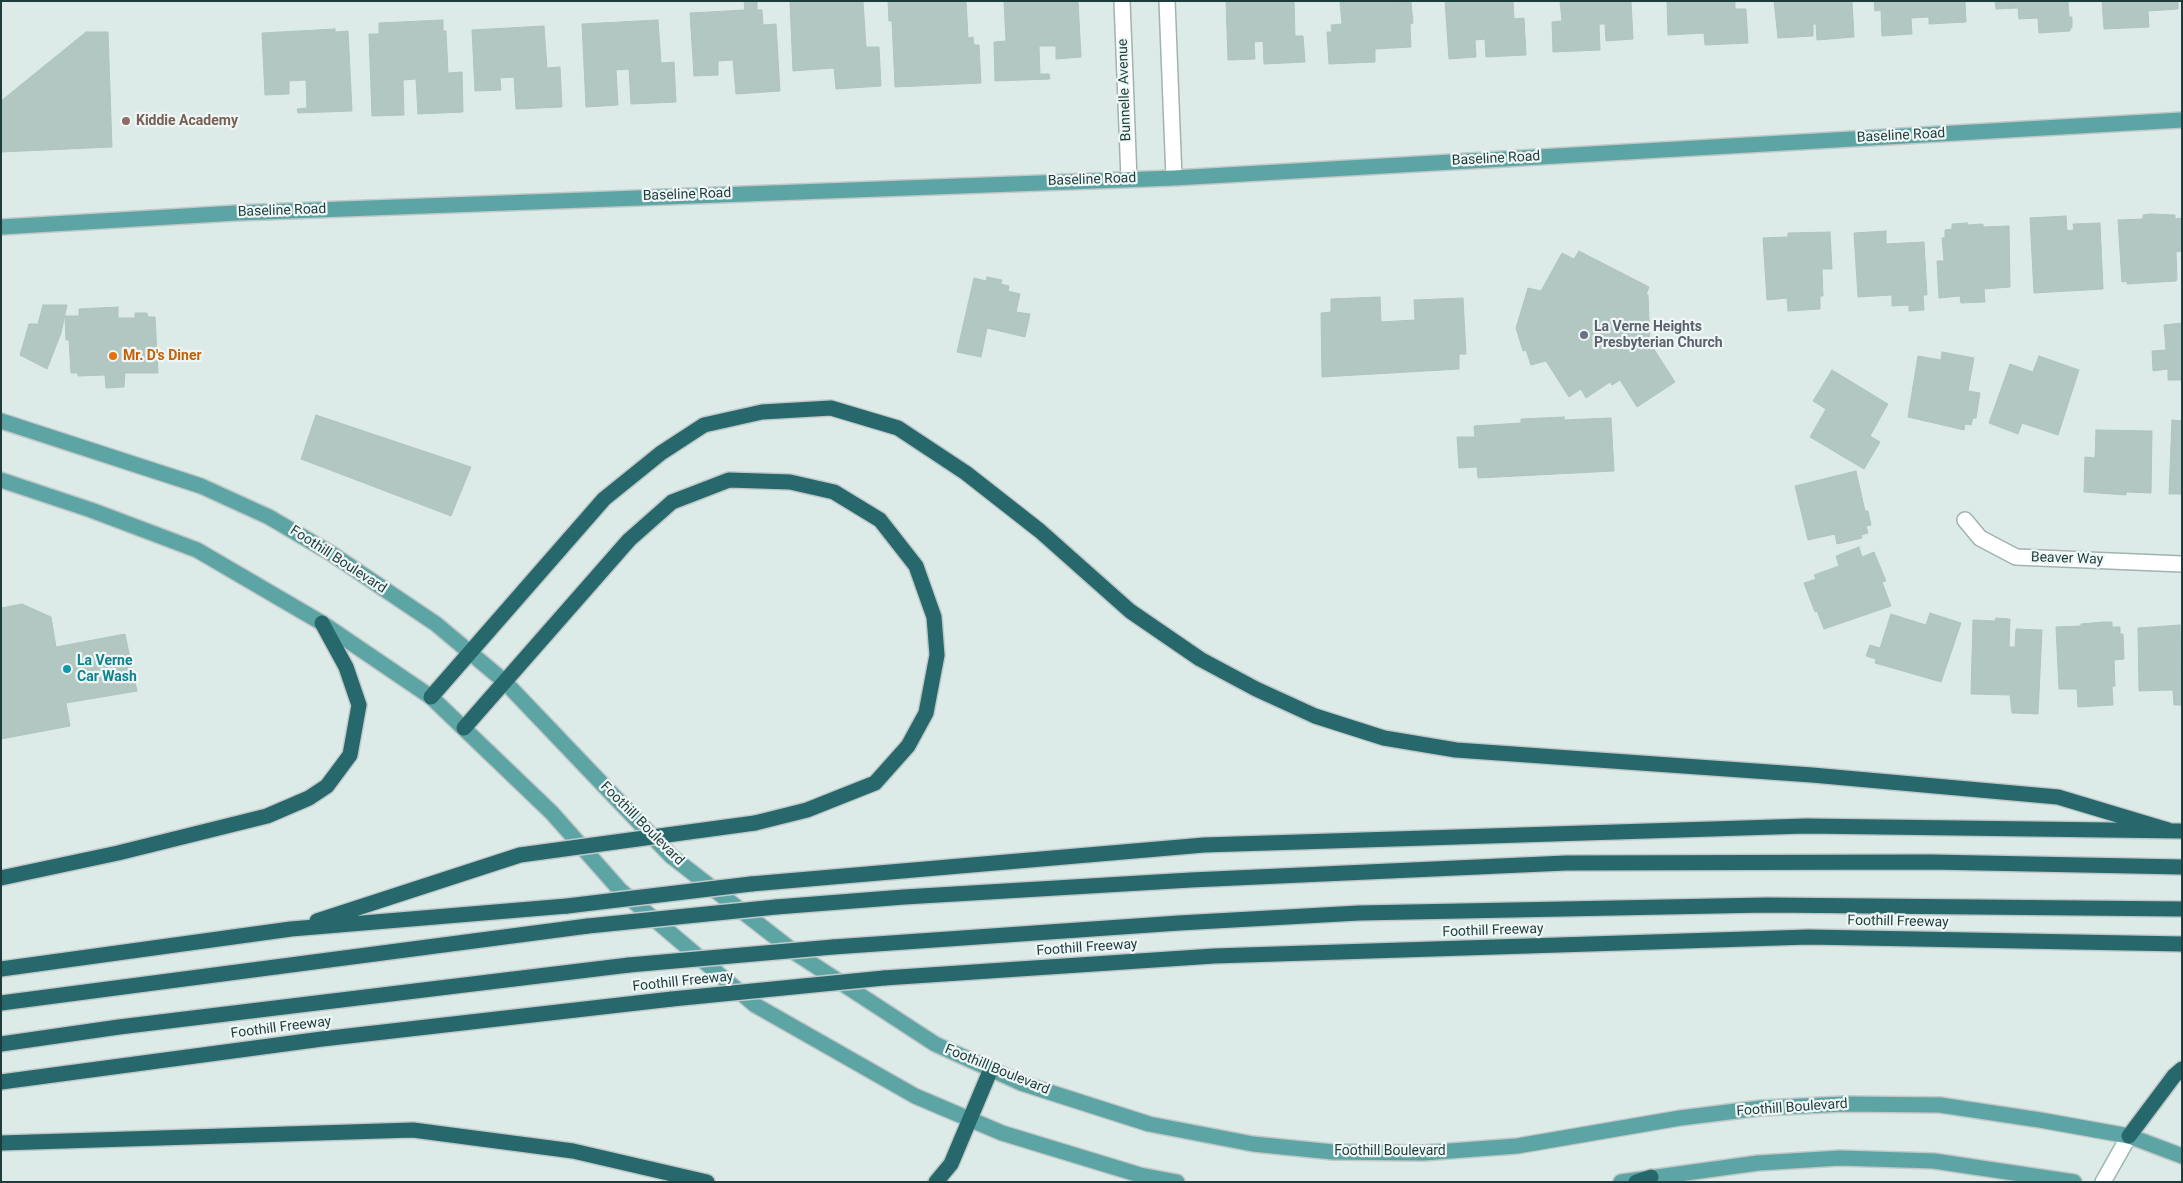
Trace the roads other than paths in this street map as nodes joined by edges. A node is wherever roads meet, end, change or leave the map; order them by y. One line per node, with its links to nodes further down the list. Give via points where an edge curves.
1 (1122, 1): 5 (street, Bunnelle Avenue)
2 (1167, 1): 4 (street)
3 (2182, 120): 4 (main road, Baseline Road)
4 (1174, 178): 5 (main road, Baseline Road)
5 (1129, 179): 6 (main road, Baseline Road, via 236,212)
6 (1, 227)
7 (1, 422): 12 (main road, Foothill Boulevard, via 196,484 269,517 340,559 436,624)
8 (1, 480): 11 (main road, via 197,550)
9 (1965, 520): 10 (street, Beaver Way, via 1980,538 2016,557)
10 (2182, 564)
11 (322, 624): 14 (main road); 18 (highway, via 346,667 359,704 350,755 327,786 309,798 266,816)
12 (470, 653): 13 (main road, Foothill Boulevard); 14 (highway); 16 (highway, via 604,499 660,453 704,425 762,412 831,408 898,428 966,473 1040,531 1130,611 1200,659 1315,716 1384,738 1456,750 1812,775 2058,797)
13 (504, 681): 15 (highway); 20 (highway, bridge, via 629,540 672,502 729,480 790,482 834,492 880,520 916,566 934,617 936,655 926,713 908,746 875,783 807,810 755,823 520,855); 25 (main road, Foothill Boulevard, via 671,856 797,954 935,1044)
14 (432, 697): 15 (main road)
15 (464, 728): 28 (main road, via 552,813 620,890 755,1005 915,1096)
16 (2175, 831): 20 (highway, bridge, via 1806,826 1204,845 751,884 567,906)
17 (2182, 868): 23 (highway, bridge, via 1931,862 1566,863 904,896 588,926)
18 (1, 878)
19 (2182, 909): 24 (highway, bridge, via 1767,905 1368,913 1179,923 629,965)
20 (291, 929): 22 (highway)
21 (2182, 944): 27 (highway, Foothill Freeway, bridge, via 1809,937 1214,956 884,978 672,999 322,1039)
22 (1, 969)
23 (1, 1002)
24 (1, 1044)
25 (991, 1069): 28 (highway); 29 (main road, Foothill Boulevard, via 1021,1083 1149,1124 1253,1144 1333,1152 1423,1153 1507,1146 1680,1118 1761,1108 1844,1104 1940,1106)
26 (2182, 1069): 29 (highway)
27 (1, 1082)
28 (971, 1120): 34 (highway, via 951,1164); 35 (main road, via 1002,1133 1131,1173)
29 (2129, 1136): 31 (main road, Foothill Boulevard); 39 (street)
30 (1, 1143): 33 (highway, via 413,1130 573,1151)
31 (2182, 1156)
32 (1651, 1177): 36 (main road); 37 (highway); 38 (main road, via 1758,1163 1840,1158 1934,1161)
33 (707, 1182)
34 (936, 1182)
35 (1177, 1182)
36 (1621, 1182)
37 (1636, 1182)
38 (2074, 1182)
39 (2103, 1182)

